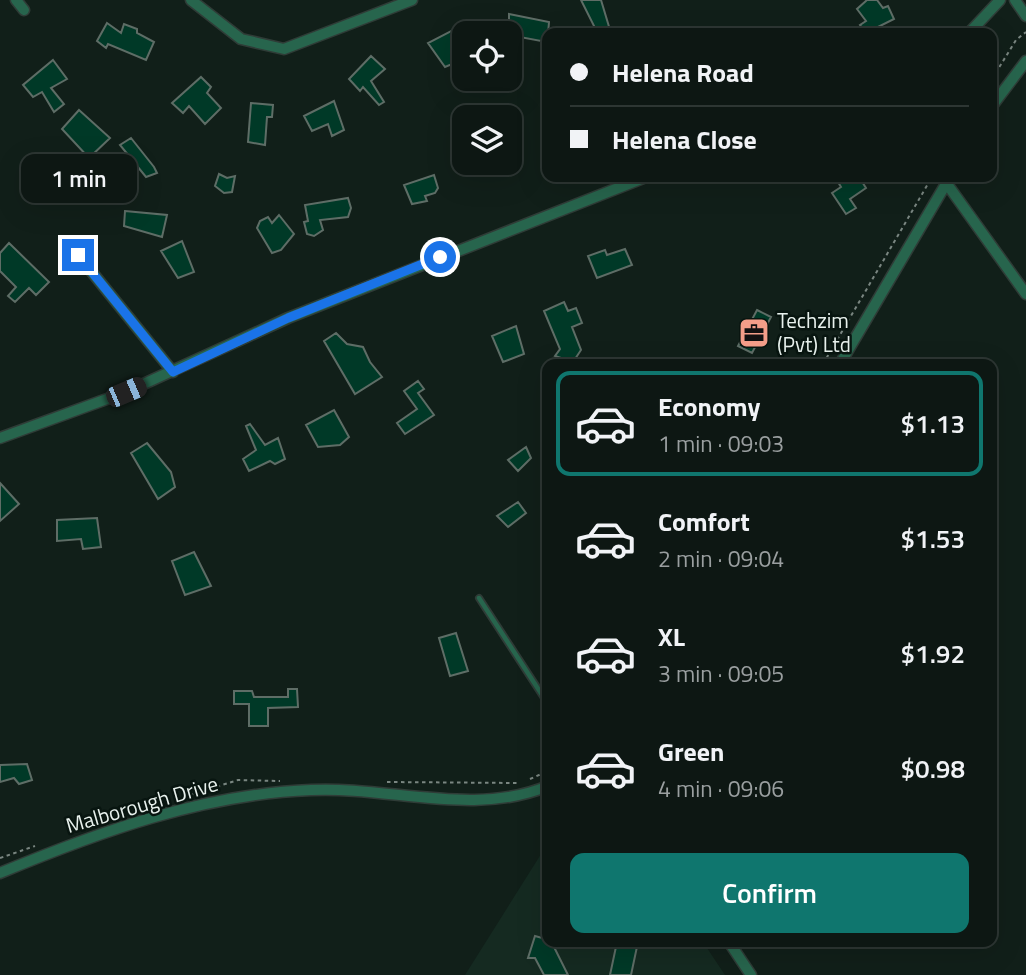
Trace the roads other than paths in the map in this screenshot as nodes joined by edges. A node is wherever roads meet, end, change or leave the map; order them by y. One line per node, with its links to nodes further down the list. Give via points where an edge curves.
1 (16, 0): 6 (street)
2 (191, 0): 3 (street, via 241,39 284,49)
3 (412, 0)
4 (1000, 0): 8 (street)
5 (1015, 0): 7 (street)
6 (24, 10)
7 (1026, 16)
8 (974, 28)
9 (1026, 61): 10 (street)
10 (997, 99)
11 (633, 182): 17 (street, via 288,318)
12 (947, 182): 16 (street)
13 (949, 182): 15 (street)
14 (78, 255): 17 (street)
15 (1026, 294)
16 (843, 359)
17 (173, 372): 18 (street)
18 (0, 438)
19 (478, 598): 20 (lane)
20 (542, 695)
21 (542, 788): 22 (street, Malborough Drive, via 490,800 342,789 240,798 129,825)
22 (0, 873)
23 (732, 947): 24 (street)
24 (751, 975)

